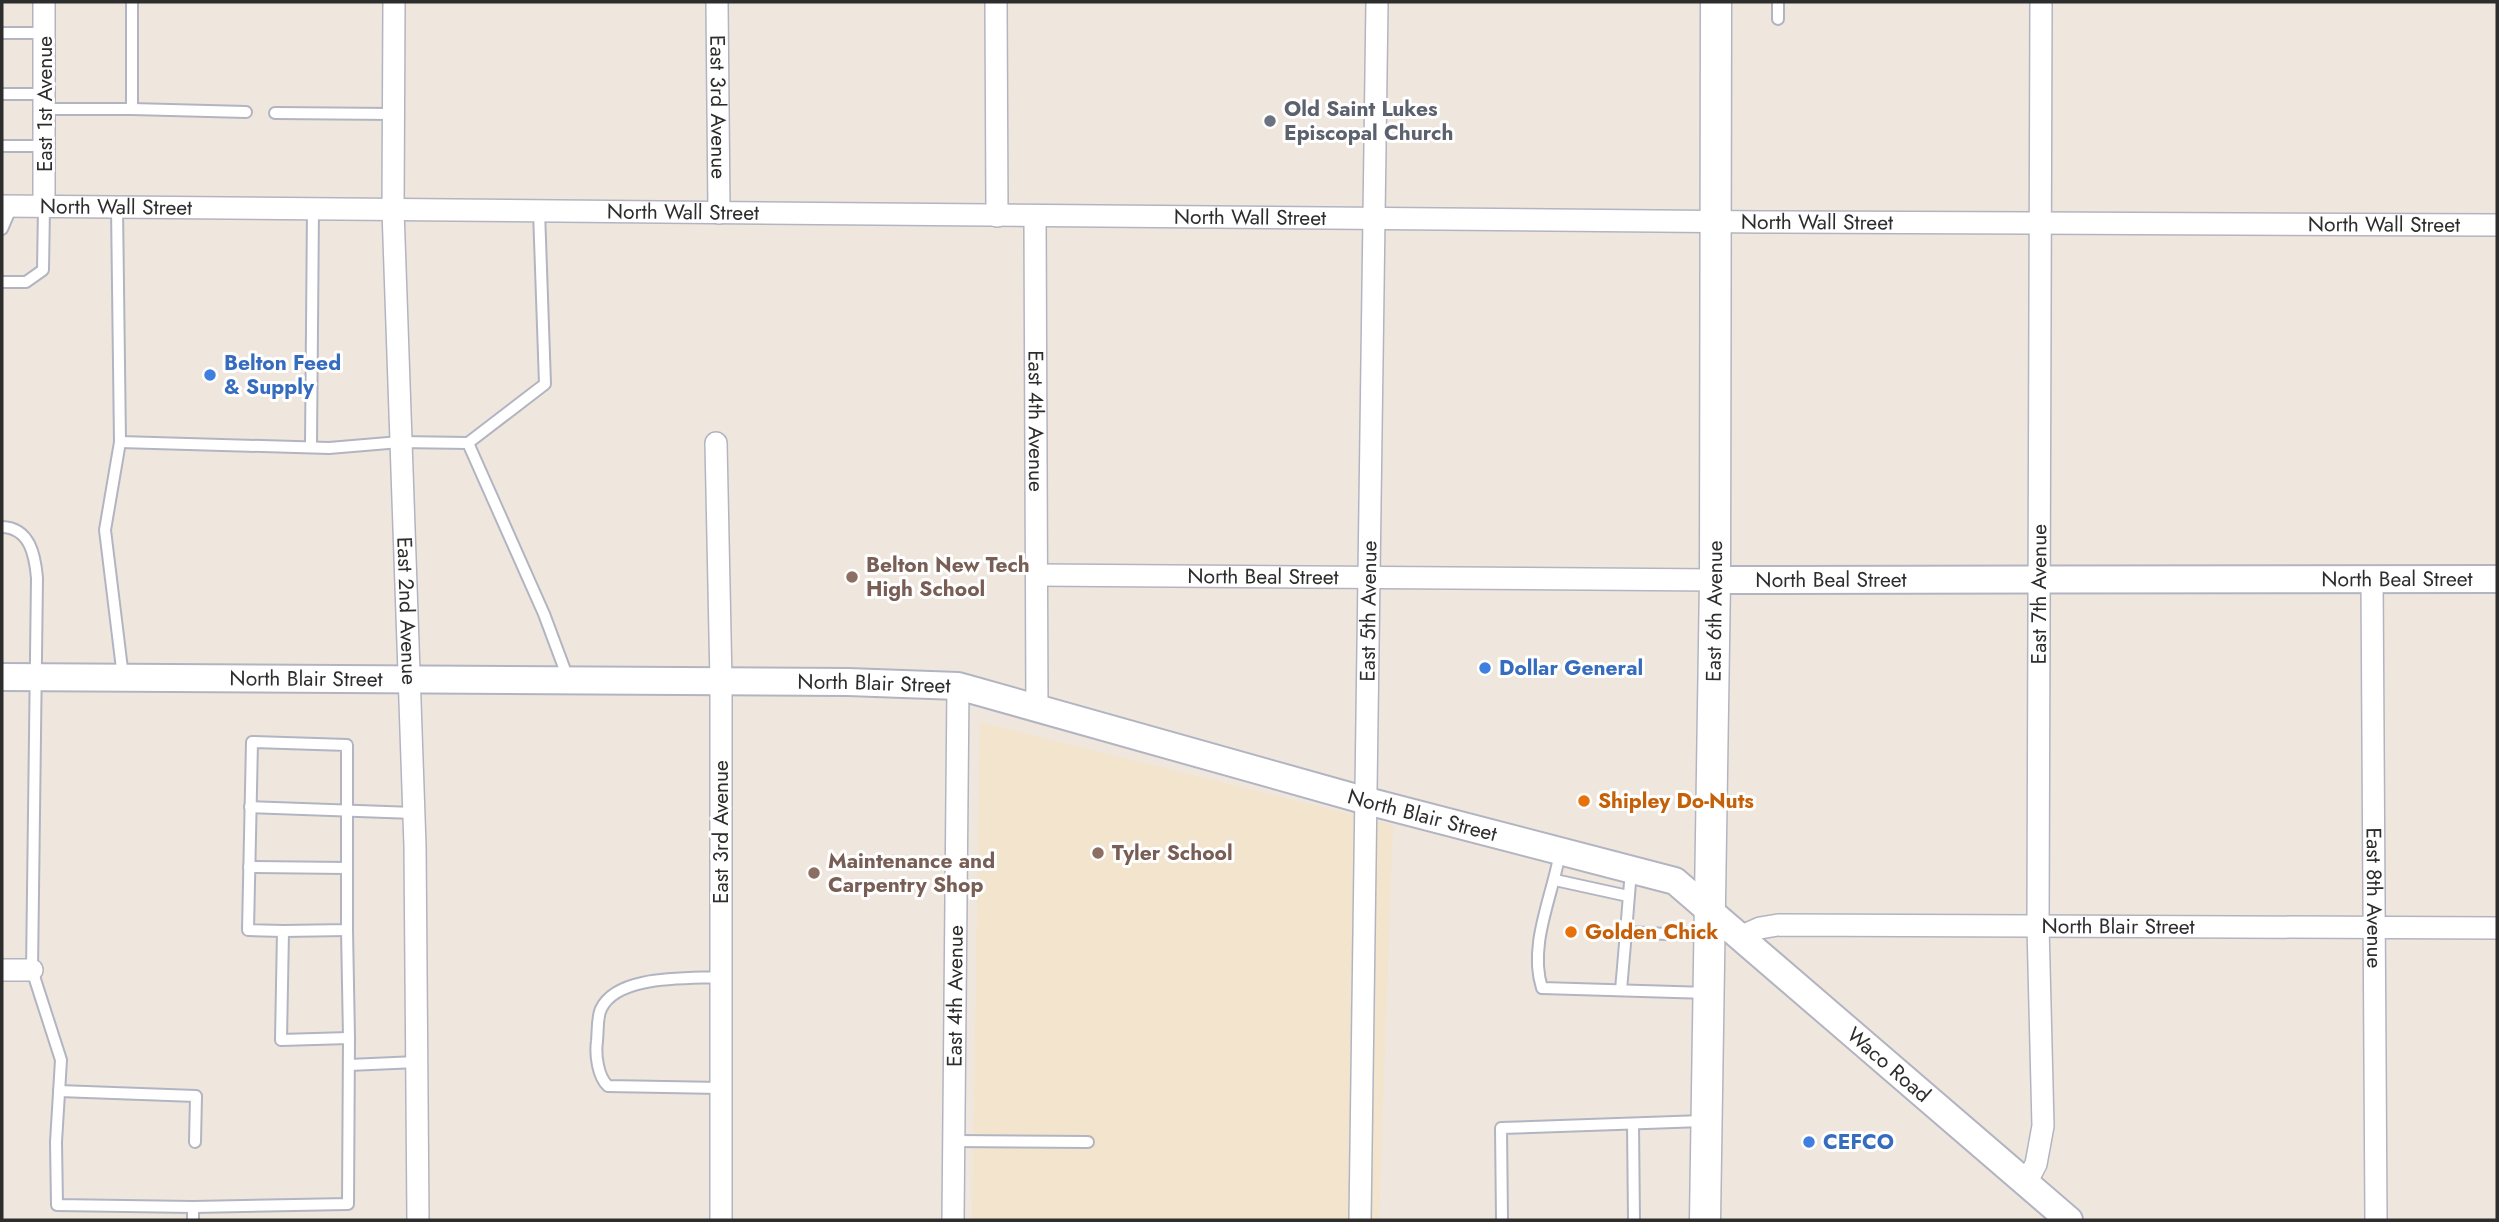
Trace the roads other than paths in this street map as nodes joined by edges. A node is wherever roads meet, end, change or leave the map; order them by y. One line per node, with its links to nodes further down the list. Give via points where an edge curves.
1 (44, 2): 12 (street, East 1st Avenue)
2 (132, 2): 15 (lane)
3 (394, 2): 18 (street, East 2nd Avenue)
4 (717, 2): 27 (street, East 3rd Avenue)
5 (996, 2): 28 (street)
6 (1377, 2): 30 (street, East 5th Avenue)
7 (1716, 2): 31 (main road, East 6th Avenue)
8 (1778, 2): 10 (lane)
9 (2041, 2): 32 (street, East 7th Avenue)
10 (1778, 19)
11 (2, 33): 12 (lane)
12 (45, 33): 14 (street, East 1st Avenue)
13 (2, 94): 14 (lane)
14 (45, 102): 15 (lane); 20 (street, East 1st Avenue)
15 (132, 109): 16 (lane)
16 (246, 112)
17 (275, 113): 18 (lane)
18 (393, 114): 25 (street, East 2nd Avenue)
19 (2, 146): 20 (lane)
20 (45, 146): 22 (street, East 1st Avenue)
21 (7, 206): 22 (street, North Wall Street); 34 (lane)
22 (44, 207): 23 (street, North Wall Street); 35 (lane, via 43,270 26,282)
23 (117, 207): 24 (street, North Wall Street); 36 (lane)
24 (313, 209): 25 (street, North Wall Street); 40 (lane)
25 (393, 210): 26 (street, North Wall Street); 37 (street, East 2nd Avenue)
26 (539, 211): 27 (street, North Wall Street); 38 (lane, via 545,384)
27 (719, 213): 28 (street, North Wall Street)
28 (997, 216): 29 (street, North Wall Street)
29 (1035, 216): 30 (street, North Wall Street); 42 (street, East 4th Avenue)
30 (1376, 219): 31 (street, North Wall Street); 43 (street, East 5th Avenue)
31 (1716, 222): 32 (street, North Wall Street); 46 (main road, East 6th Avenue)
32 (2039, 224): 33 (street, North Wall Street); 47 (street, East 7th Avenue)
33 (2497, 225)
34 (2, 229)
35 (2, 282)
36 (120, 442): 40 (lane); 49 (lane, via 105,530)
37 (400, 442): 38 (lane); 40 (lane); 51 (street, East 2nd Avenue)
38 (468, 443): 52 (lane)
39 (716, 443): 53 (street, East 3rd Avenue)
40 (311, 446)
41 (2, 527): 50 (lane, via 21,533 36,561)
42 (1037, 575): 43 (street, North Beal Street); 55 (street, East 4th Avenue)
43 (1371, 578): 46 (street, North Beal Street); 56 (street, East 5th Avenue)
44 (2372, 578): 45 (street, North Beal Street); 47 (street, North Beal Street); 68 (street, East 8th Avenue)
45 (2497, 579)
46 (1714, 580): 47 (street, North Beal Street); 66 (main road, East 6th Avenue)
47 (2040, 580): 67 (street, East 7th Avenue)
48 (2, 677): 50 (street, North Blair Street)
49 (123, 677): 50 (street, North Blair Street); 51 (street, North Blair Street)
50 (38, 678): 75 (lane)
51 (408, 681): 52 (street, North Blair Street); 59 (street, East 2nd Avenue)
52 (569, 681): 53 (street, North Blair Street)
53 (721, 682): 54 (street, North Blair Street); 76 (street, East 3rd Avenue)
54 (958, 686): 55 (street, North Blair Street); 86 (street, East 4th Avenue)
55 (1037, 710): 56 (street, North Blair Street)
56 (1367, 801): 60 (street, North Blair Street); 95 (street, East 5th Avenue)
57 (250, 807): 58 (lane); 58 (lane, via 252,742 347,745); 61 (lane)
58 (347, 810): 59 (lane); 62 (lane)
59 (414, 813): 80 (street, East 2nd Avenue)
60 (1560, 851): 63 (street, North Blair Street); 64 (lane)
61 (249, 867): 62 (lane); 71 (lane, via 248,930)
62 (347, 868): 70 (lane)
63 (1631, 870): 65 (lane); 66 (street, North Blair Street, via 1675,881)
64 (1555, 880): 65 (lane); 77 (lane, via 1547,900 1538,975 1542,988)
65 (1628, 896): 72 (lane)
66 (1709, 922): 72 (lane); 73 (street, Waco Road); 78 (main road, East 6th Avenue)
67 (2038, 926): 68 (street, North Blair Street); 73 (street, North Blair Street, via 1778,925); 89 (street, East 7th Avenue, via 2043,1126 2036,1164)
68 (2374, 927): 69 (street, North Blair Street); 100 (street, East 8th Avenue)
69 (2497, 928)
70 (347, 930): 71 (lane); 79 (lane)
71 (283, 932): 79 (lane, via 281,1040)
72 (1626, 932): 77 (lane)
73 (1742, 936): 89 (street, Waco Road)
74 (2, 970): 75 (street)
75 (32, 970): 83 (lane, via 61,1060)
76 (722, 977): 82 (street, East 3rd Avenue); 82 (lane, via 645,982 620,989 601,1008 596,1049 602,1081 608,1086)
77 (1621, 990): 78 (lane)
78 (1708, 993): 84 (main road, East 6th Avenue)
79 (349, 1038): 81 (lane)
80 (417, 1062): 81 (lane); 92 (street, East 2nd Avenue)
81 (349, 1065): 90 (lane, via 348,1204)
82 (721, 1088): 93 (street, East 3rd Avenue)
83 (59, 1091): 87 (lane, via 196,1096); 90 (lane, via 58,1205)
84 (1706, 1120): 85 (lane); 98 (main road, East 6th Avenue)
85 (1633, 1124): 96 (lane, via 1501,1128); 97 (lane)
86 (954, 1141): 88 (lane); 94 (street, East 4th Avenue)
87 (195, 1142)
88 (1088, 1142)
89 (2026, 1184): 99 (street, Waco Road)
90 (192, 1207): 91 (lane)
91 (193, 1220)
92 (418, 1220)
93 (721, 1220)
94 (953, 1220)
95 (1360, 1220)
96 (1502, 1220)
97 (1634, 1220)
98 (1705, 1220)
99 (2069, 1220)
100 (2376, 1220)

